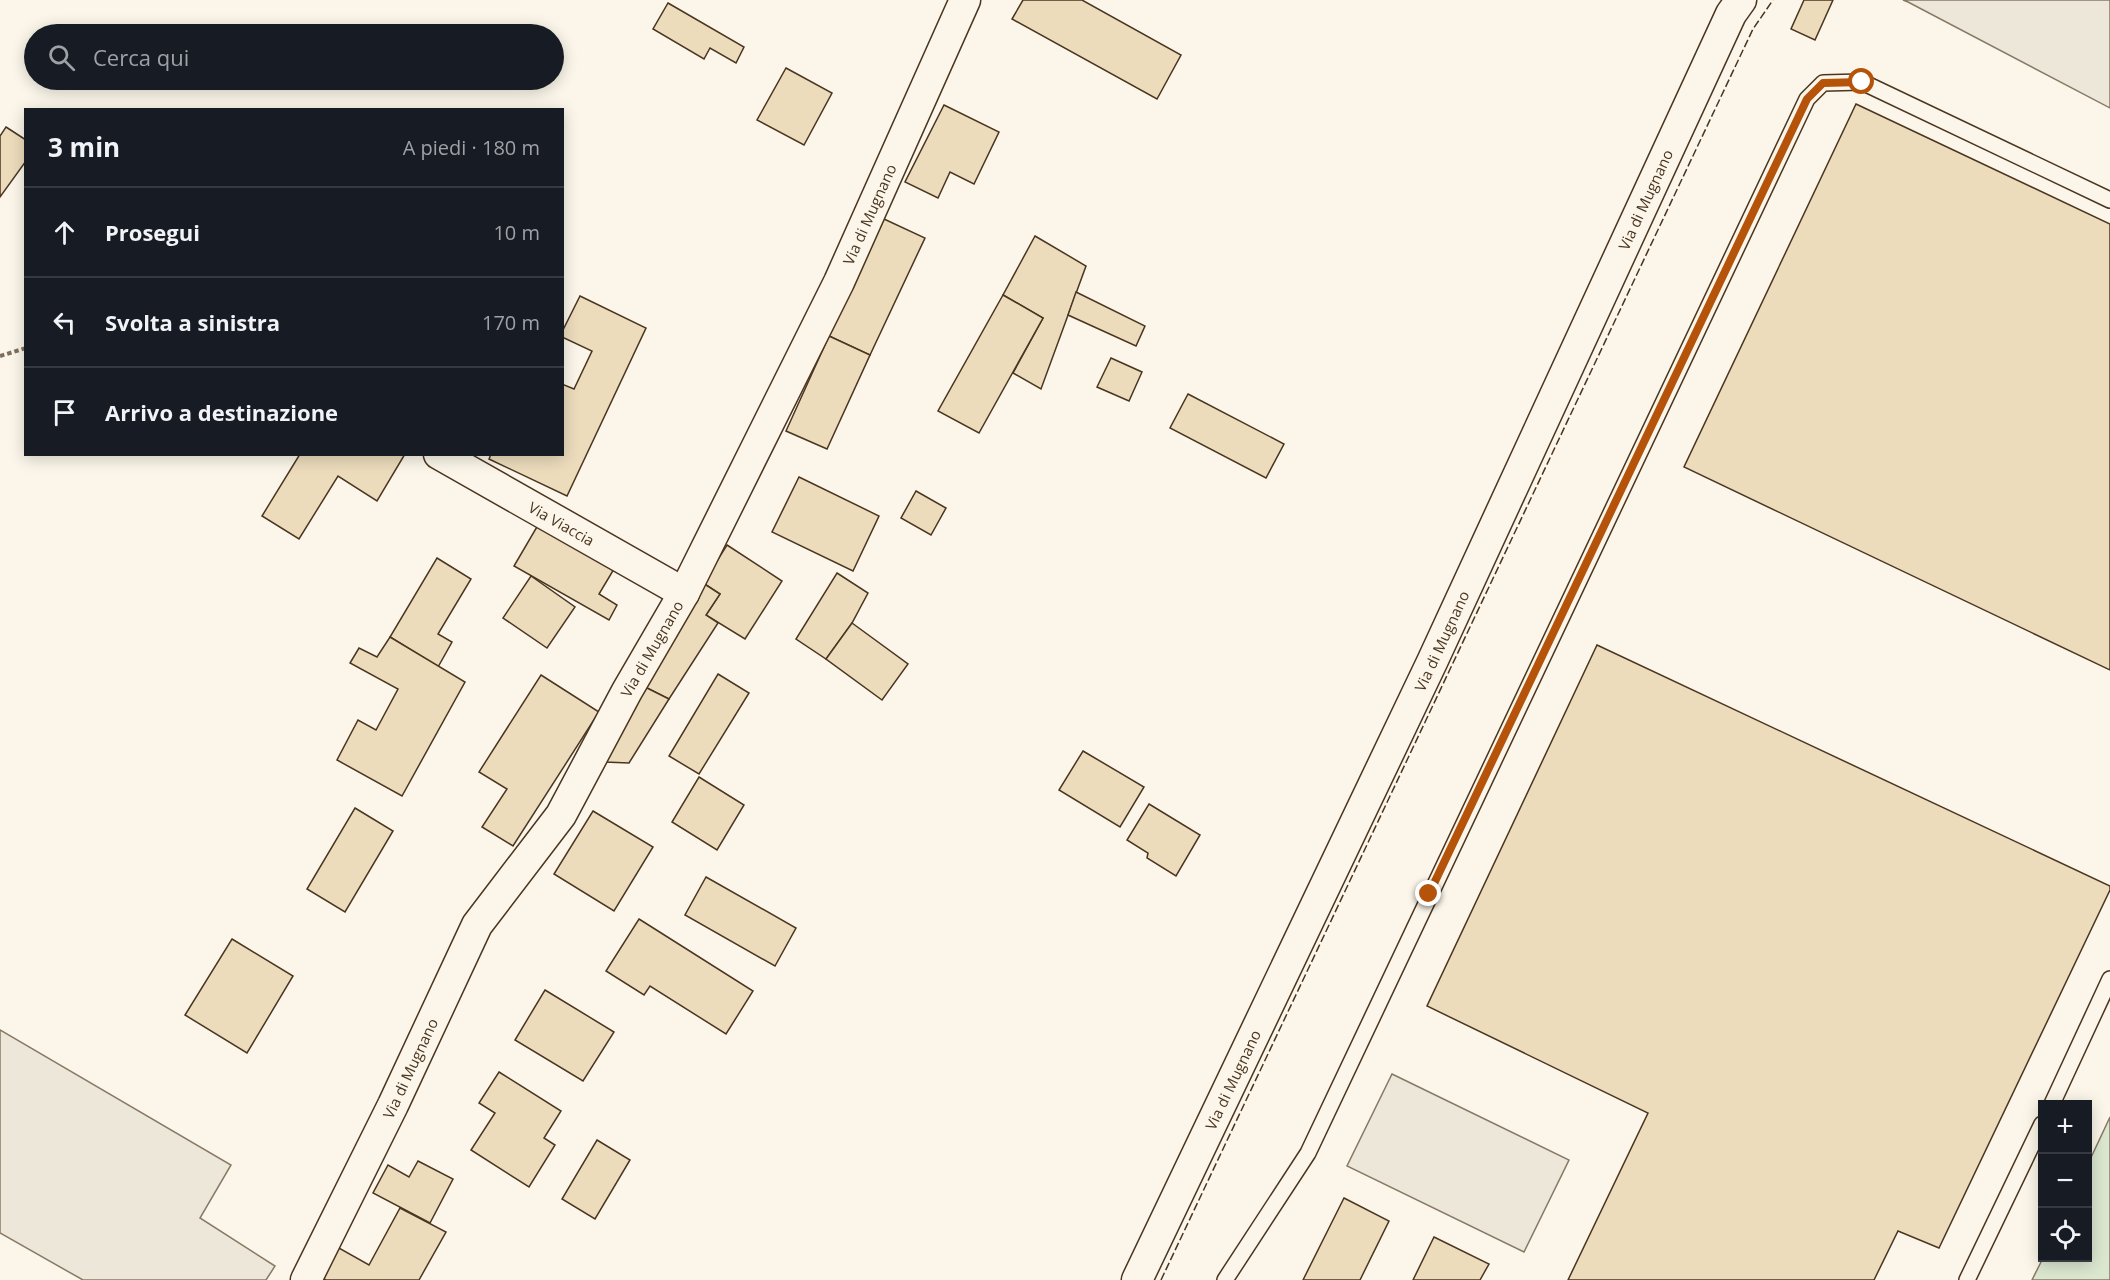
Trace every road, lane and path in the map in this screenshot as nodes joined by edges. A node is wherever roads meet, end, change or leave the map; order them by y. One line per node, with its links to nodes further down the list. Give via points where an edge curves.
1 (965, 0): 7 (street, Via di Mugnano, via 839,282)
2 (1742, 0): 12 (street, Via di Mugnano, via 1731,14 1432,663)
3 (2110, 200): 13 (lane, via 1862,82 1823,83 1807,99 1308,1153)
4 (24, 349): 5 (path)
5 (0, 356)
6 (443, 456): 7 (street, Via Viaccia)
7 (684, 593): 11 (street, Via di Mugnano, via 561,815 477,925)
8 (2110, 980): 9 (lane)
9 (2054, 1100)
10 (2038, 1134): 14 (lane)
11 (306, 1280)
12 (1137, 1280)
13 (1225, 1280)
14 (1967, 1280)

